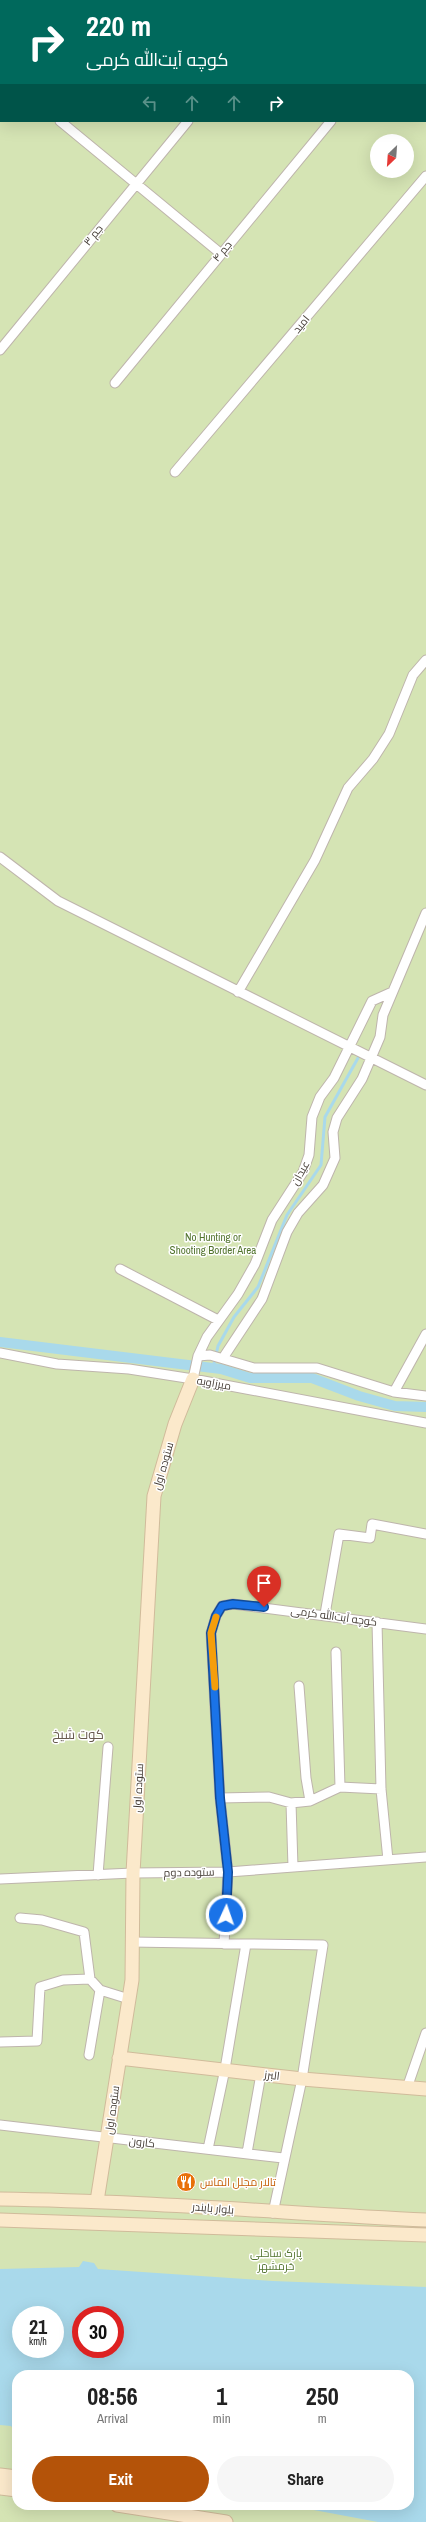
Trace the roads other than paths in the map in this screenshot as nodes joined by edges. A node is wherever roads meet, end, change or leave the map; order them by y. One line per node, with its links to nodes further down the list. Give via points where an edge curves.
1 (61, 122): 5 (street)
2 (187, 122): 5 (street, جم ۳)
3 (331, 122): 6 (street, جم ۴)
4 (426, 176): 9 (street, امید)
5 (136, 183): 6 (street); 7 (street, جم ۳)
6 (220, 253): 8 (street, جم ۴)
7 (0, 350)
8 (115, 382)
9 (175, 472)
10 (426, 660): 13 (street, via 413,674 388,734 373,759 348,788 314,860)
11 (0, 857): 13 (street, via 58,901)
12 (426, 913): 14 (street, عیدان, via 403,972)
13 (238, 992): 15 (street)
14 (392, 992): 15 (street, عیدان, via 372,1001); 16 (street, عیدان, via 383,1015 380,1037)
15 (350, 1047): 16 (street); 19 (street, عیدان, via 334,1078 320,1097 312,1117 310,1155 303,1172 272,1220 255,1264 238,1294)
16 (371, 1058): 17 (street); 23 (street, عیدان, via 362,1079 337,1118 333,1132 335,1158 323,1185 298,1213 287,1232 262,1299)
17 (426, 1085)
18 (120, 1270): 19 (street)
19 (218, 1320): 22 (street, عیدان)
20 (426, 1334): 25 (street)
21 (0, 1352): 24 (street, میرزاویه, via 57,1364)
22 (197, 1358): 23 (street, via 210,1355); 24 (street, عیدان)
23 (222, 1358): 25 (street, via 254,1368 317,1368)
24 (194, 1377): 27 (street, میرزاویه); 44 (street, ستوده اول, via 175,1424 154,1496)
25 (394, 1392): 26 (street)
26 (426, 1396)
27 (426, 1423)
28 (426, 1534): 29 (street, via 372,1524 370,1538 339,1534)
29 (325, 1614): 30 (street, کوچه آیت‌الله کرمی); 37 (street, کوچه آیت‌الله کرمی, via 233,1604 222,1606 216,1616 211,1633)
30 (377, 1622): 31 (street, کوچه آیت‌الله کرمی); 36 (street)
31 (426, 1629)
32 (336, 1652): 35 (street)
33 (299, 1686): 38 (street)
34 (108, 1747): 45 (street)
35 (340, 1788): 36 (street); 38 (street)
36 (381, 1789): 41 (street)
37 (220, 1798): 39 (street, via 269,1797); 43 (street, کوچه آیت‌الله کرمی)
38 (310, 1801): 39 (street)
39 (291, 1803): 42 (street)
40 (426, 1857): 41 (street, ستوده دوم)
41 (388, 1860): 42 (street, ستوده دوم)
42 (293, 1867): 43 (street, ستوده دوم)
43 (228, 1872): 44 (street, ستوده دوم); 49 (street, کوچه آیت‌الله کرمی)
44 (133, 1873): 45 (street, ستوده دوم); 48 (street, ستوده اول)
45 (98, 1875): 46 (street, ستوده دوم)
46 (0, 1879)
47 (20, 1918): 51 (street, via 42,1920 84,1932)
48 (131, 1942): 49 (street); 53 (street, ستوده اول, via 132,1980)
49 (224, 1944): 50 (street)
50 (246, 1944): 58 (street); 60 (street, via 323,1945)
51 (90, 1979): 52 (street); 55 (street, via 63,1980 40,1987 37,2041)
52 (100, 1990): 53 (street); 56 (street)
53 (129, 1999): 57 (street, ستوده اول)
54 (426, 2033): 61 (street)
55 (0, 2042)
56 (89, 2055)
57 (119, 2058): 58 (street, البرز); 64 (street, ستوده اول)
58 (225, 2069): 59 (street, البرز); 65 (street)
59 (262, 2074): 60 (street, البرز); 66 (street)
60 (302, 2079): 61 (street, البرز); 67 (street)
61 (407, 2088): 62 (street, البرز)
62 (426, 2089)
63 (0, 2125): 64 (street, کارون)
64 (108, 2138): 65 (street, کارون); 69 (street, ستوده اول)
65 (208, 2149): 66 (street, کارون)
66 (247, 2154): 67 (street, کارون)
67 (283, 2158): 70 (street)
68 (0, 2199): 69 (street, بلوار بایندر)
69 (97, 2201): 70 (street, بلوار بایندر)
70 (273, 2213): 71 (street, بلوار بایندر)
71 (305, 2214): 73 (street, بلوار بایندر); 74 (street)
72 (0, 2220): 74 (street, بلوار بایندر)
73 (426, 2220)
74 (304, 2231): 75 (street, بلوار بایندر)
75 (426, 2235)
76 (0, 2475): 77 (street)
77 (12, 2476)
78 (0, 2488): 79 (street)
79 (12, 2489)
80 (149, 2510): 81 (street)
81 (174, 2514): 82 (street)
82 (226, 2522)

